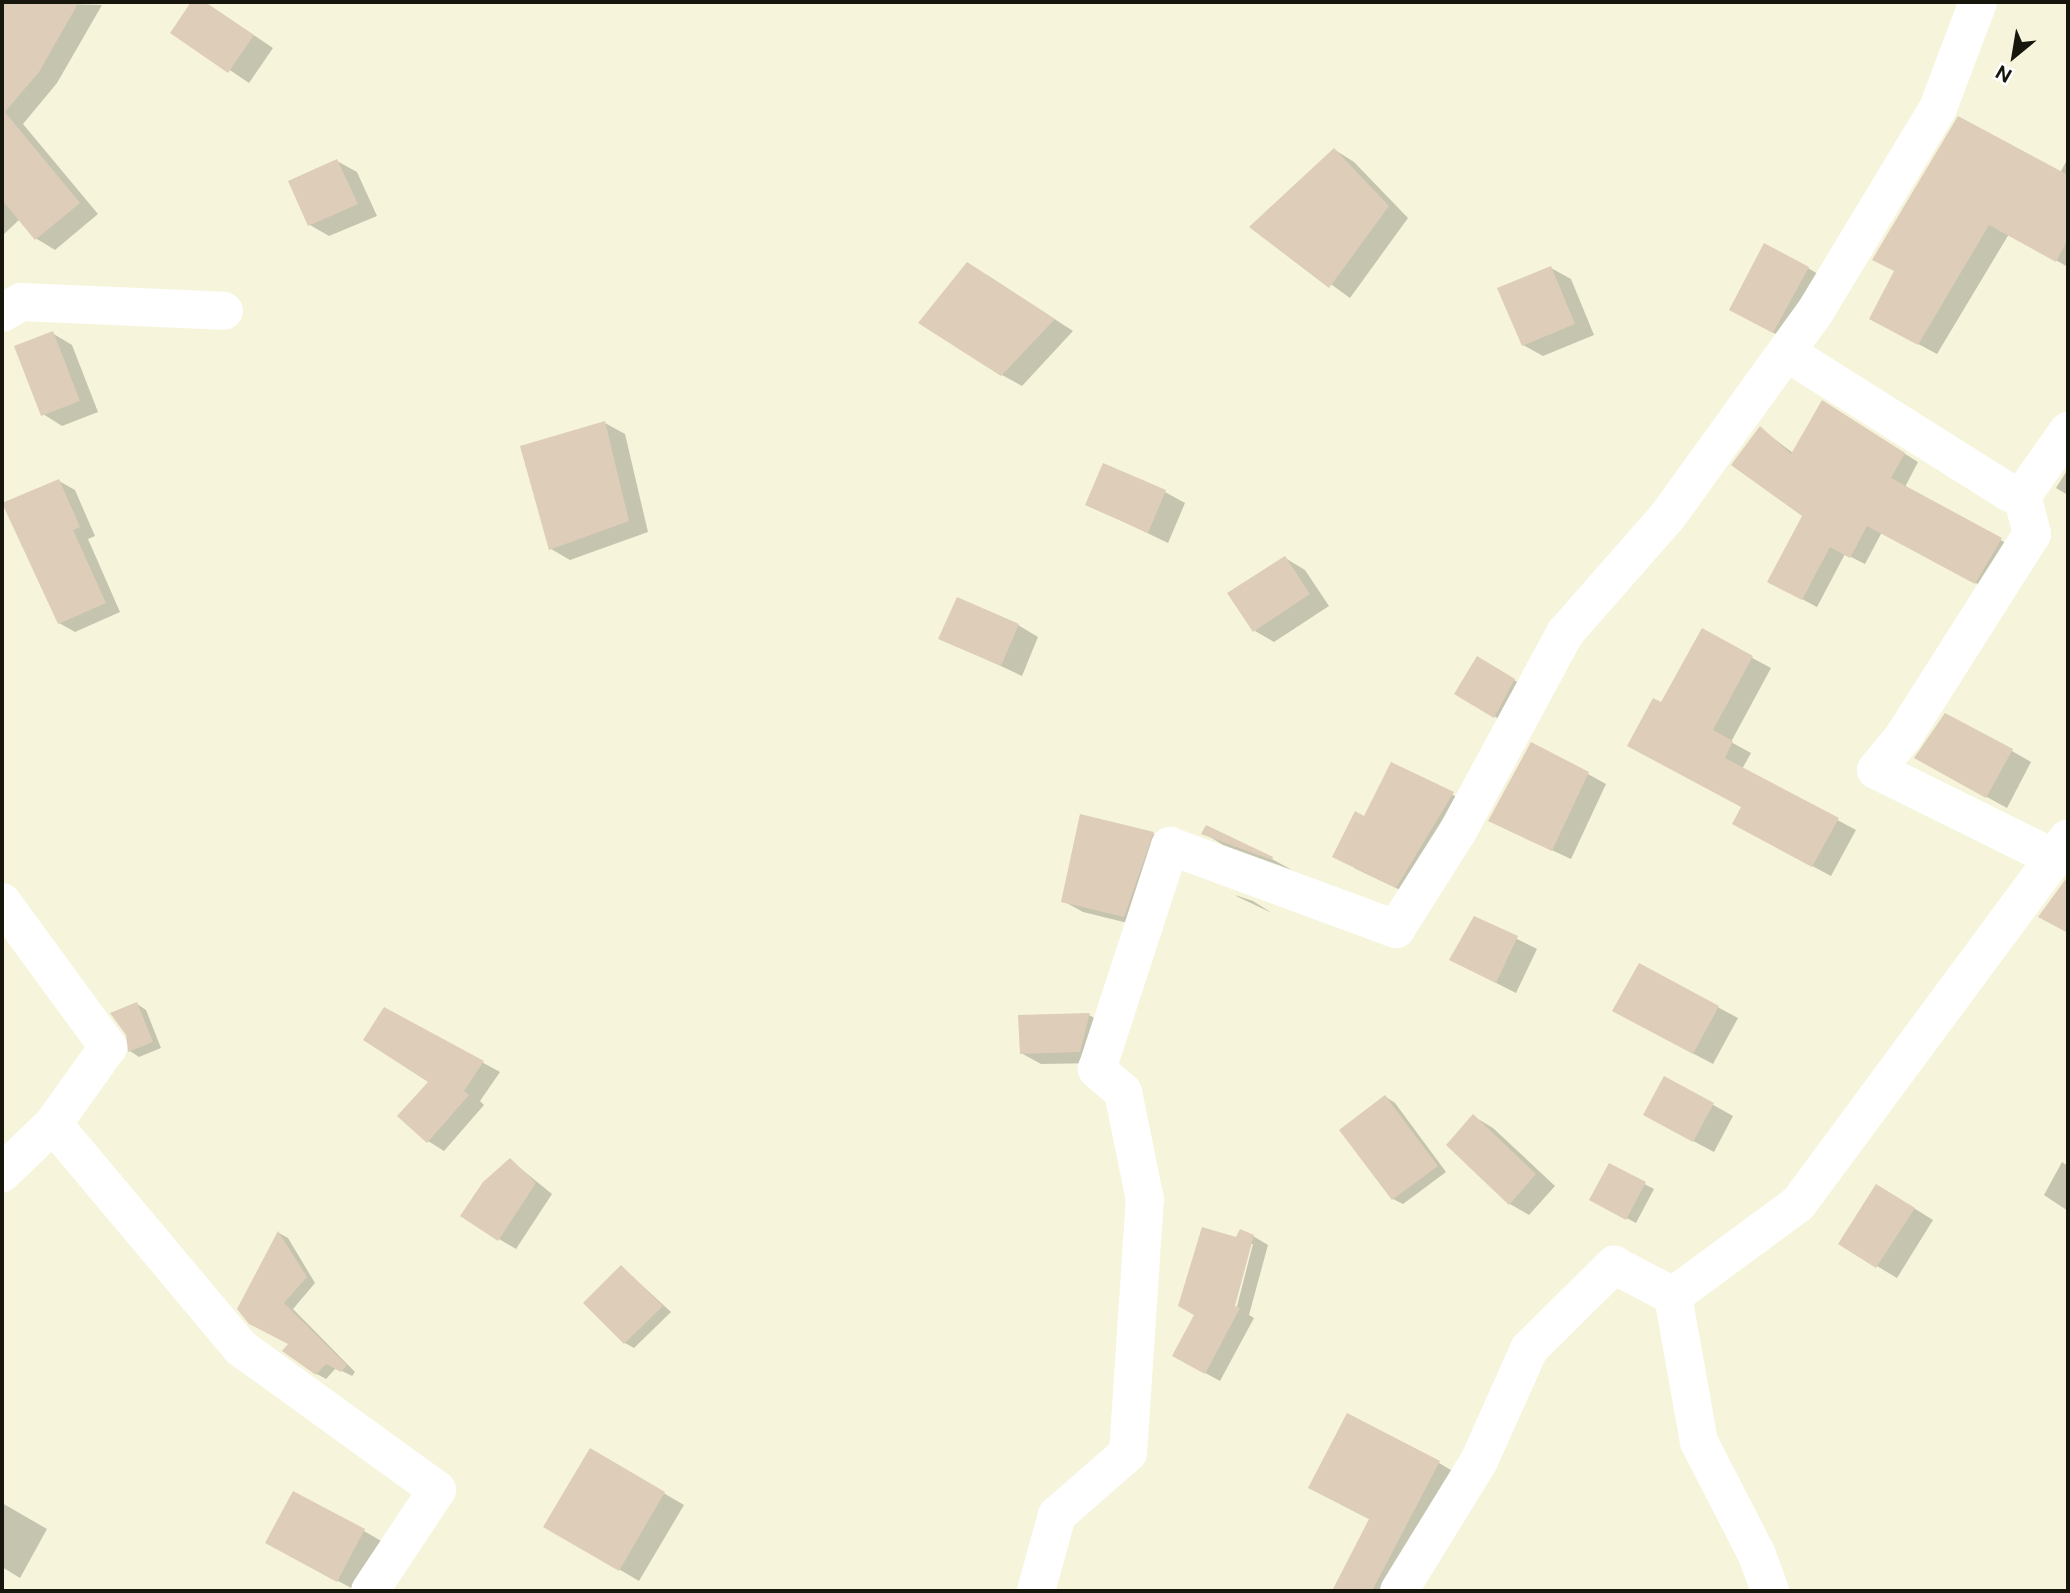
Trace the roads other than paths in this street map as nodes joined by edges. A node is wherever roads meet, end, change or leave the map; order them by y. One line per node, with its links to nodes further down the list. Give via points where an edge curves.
1 (1979, 2): 4 (street, via 1938,108)
2 (224, 311): 3 (street, via 20,302)
3 (2, 313)
4 (1786, 352): 6 (street, via 2010,493); 13 (street, via 1667,517 1564,633 1458,831 1396,929 1170,846 1097,1069 1123,1092 1145,1200 1128,1453 1057,1516)
5 (2068, 431): 6 (street)
6 (2022, 496): 7 (street, via 2032,534 1904,736 1876,770)
7 (2061, 848): 11 (street, via 1798,1204)
8 (2, 902): 9 (street, via 108,1047)
9 (54, 1124): 10 (street); 12 (street, via 241,1349 437,1490)
10 (2, 1173)
11 (1673, 1296): 14 (street, via 1614,1265 1529,1349 1479,1461); 15 (street, via 1699,1442 1757,1555)
12 (370, 1591)
13 (1036, 1591)
14 (1399, 1591)
15 (1770, 1591)

